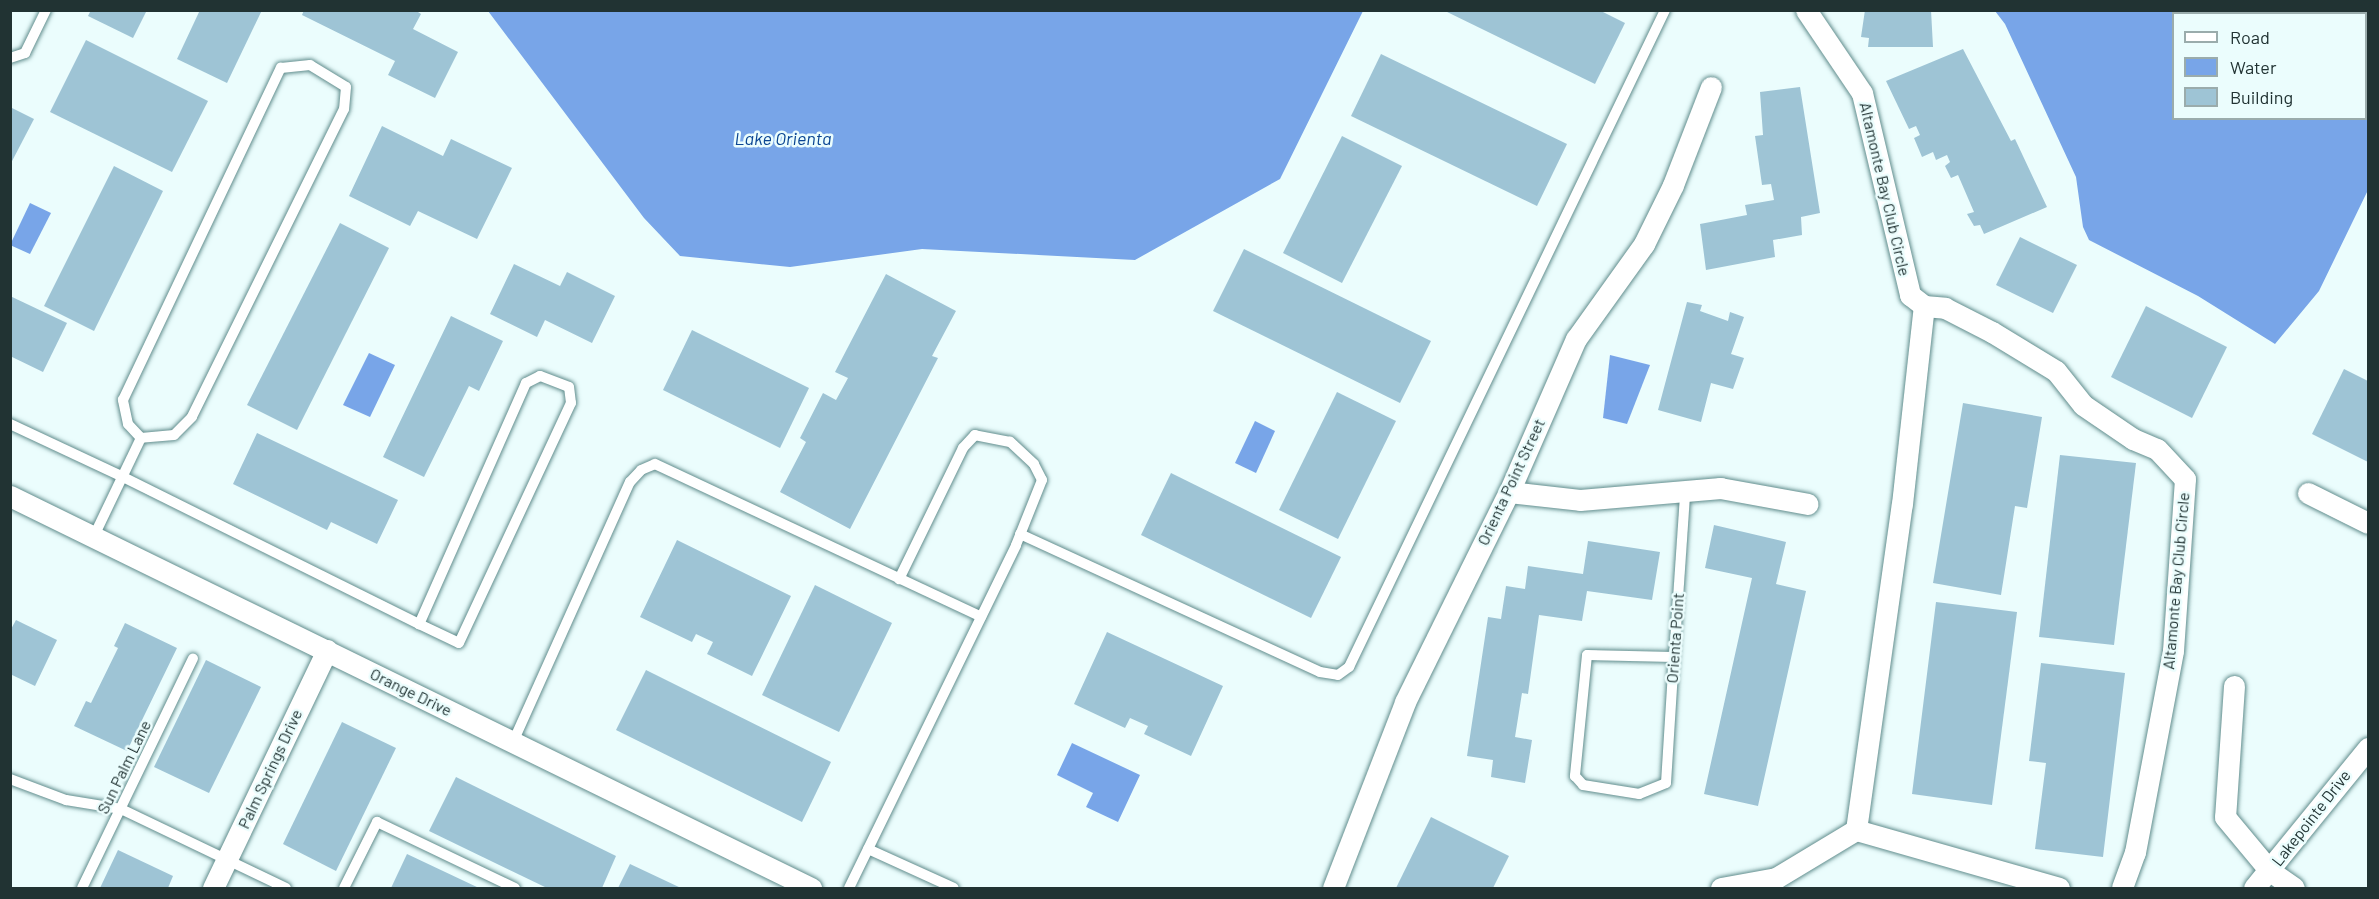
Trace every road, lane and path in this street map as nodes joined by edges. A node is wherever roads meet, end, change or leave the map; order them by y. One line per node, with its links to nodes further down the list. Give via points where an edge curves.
1 (46, 10): 4 (lane, via 25,53)
2 (1665, 10): 16 (lane, via 1349,666 1338,675 1320,672)
3 (1806, 10): 6 (street, Altamonte Bay Club Circle, via 1862,93 1910,295)
4 (10, 58)
5 (1711, 87): 10 (street, Orienta Point Street, via 1673,185 1649,234 1576,339)
6 (1924, 306): 29 (street, via 1902,504); 44 (street, Altamonte Bay Club Circle, via 1944,308 2056,371 2083,405 2133,439 2157,449 2185,480 2173,651 2135,852)
7 (10, 424): 9 (lane)
8 (141, 438): 8 (lane, via 174,435 192,417 344,109 346,87 310,65 281,68 123,400 128,424); 9 (lane)
9 (123, 477): 17 (lane); 20 (lane)
10 (1509, 492): 12 (street, via 1580,500); 41 (street, Orienta Point Street, via 1405,702)
11 (2308, 492): 15 (street)
12 (1685, 494): 14 (street, via 1720,488); 22 (lane, Orienta Point)
13 (10, 496): 17 (street, Orange Drive)
14 (1809, 504)
15 (2368, 523)
16 (1020, 534): 18 (lane, via 1042,480 1034,465 1010,442 975,435 963,448); 19 (lane)
17 (94, 536): 21 (street, Orange Drive)
18 (899, 579): 19 (lane); 25 (lane, via 655,464 630,482)
19 (981, 617): 30 (lane)
20 (419, 624): 20 (lane, via 526,383 540,376 569,387 571,403 462,640 459,643)
21 (327, 651): 25 (street, Orange Drive); 31 (street, Palm Springs Drive)
22 (1674, 657): 22 (lane, Orienta Point, via 1666,783 1639,794 1583,785 1575,776 1587,655)
23 (193, 658): 28 (lane, Sun Palm Lane)
24 (2234, 686): 32 (street, via 2225,817)
25 (513, 742): 38 (street, Orange Drive)
26 (2368, 747): 32 (street, Lakepointe Drive)
27 (10, 778): 28 (lane, via 66,800)
28 (121, 809): 31 (lane); 33 (lane, Sun Palm Lane)
29 (1856, 830): 42 (street, via 1776,878); 43 (street)
30 (868, 849): 39 (lane); 40 (lane)
31 (227, 860): 34 (street, Palm Springs Drive); 35 (lane)
32 (2270, 871): 45 (street, Lakepointe Drive); 46 (street)
33 (82, 888)
34 (213, 888)
35 (286, 888)
36 (344, 888): 37 (lane, via 377,822)
37 (515, 888)
38 (811, 888)
39 (849, 888)
40 (954, 888)
41 (1333, 888)
42 (1720, 888)
43 (2059, 888)
44 (2122, 888)
45 (2254, 888)
46 (2294, 888)

